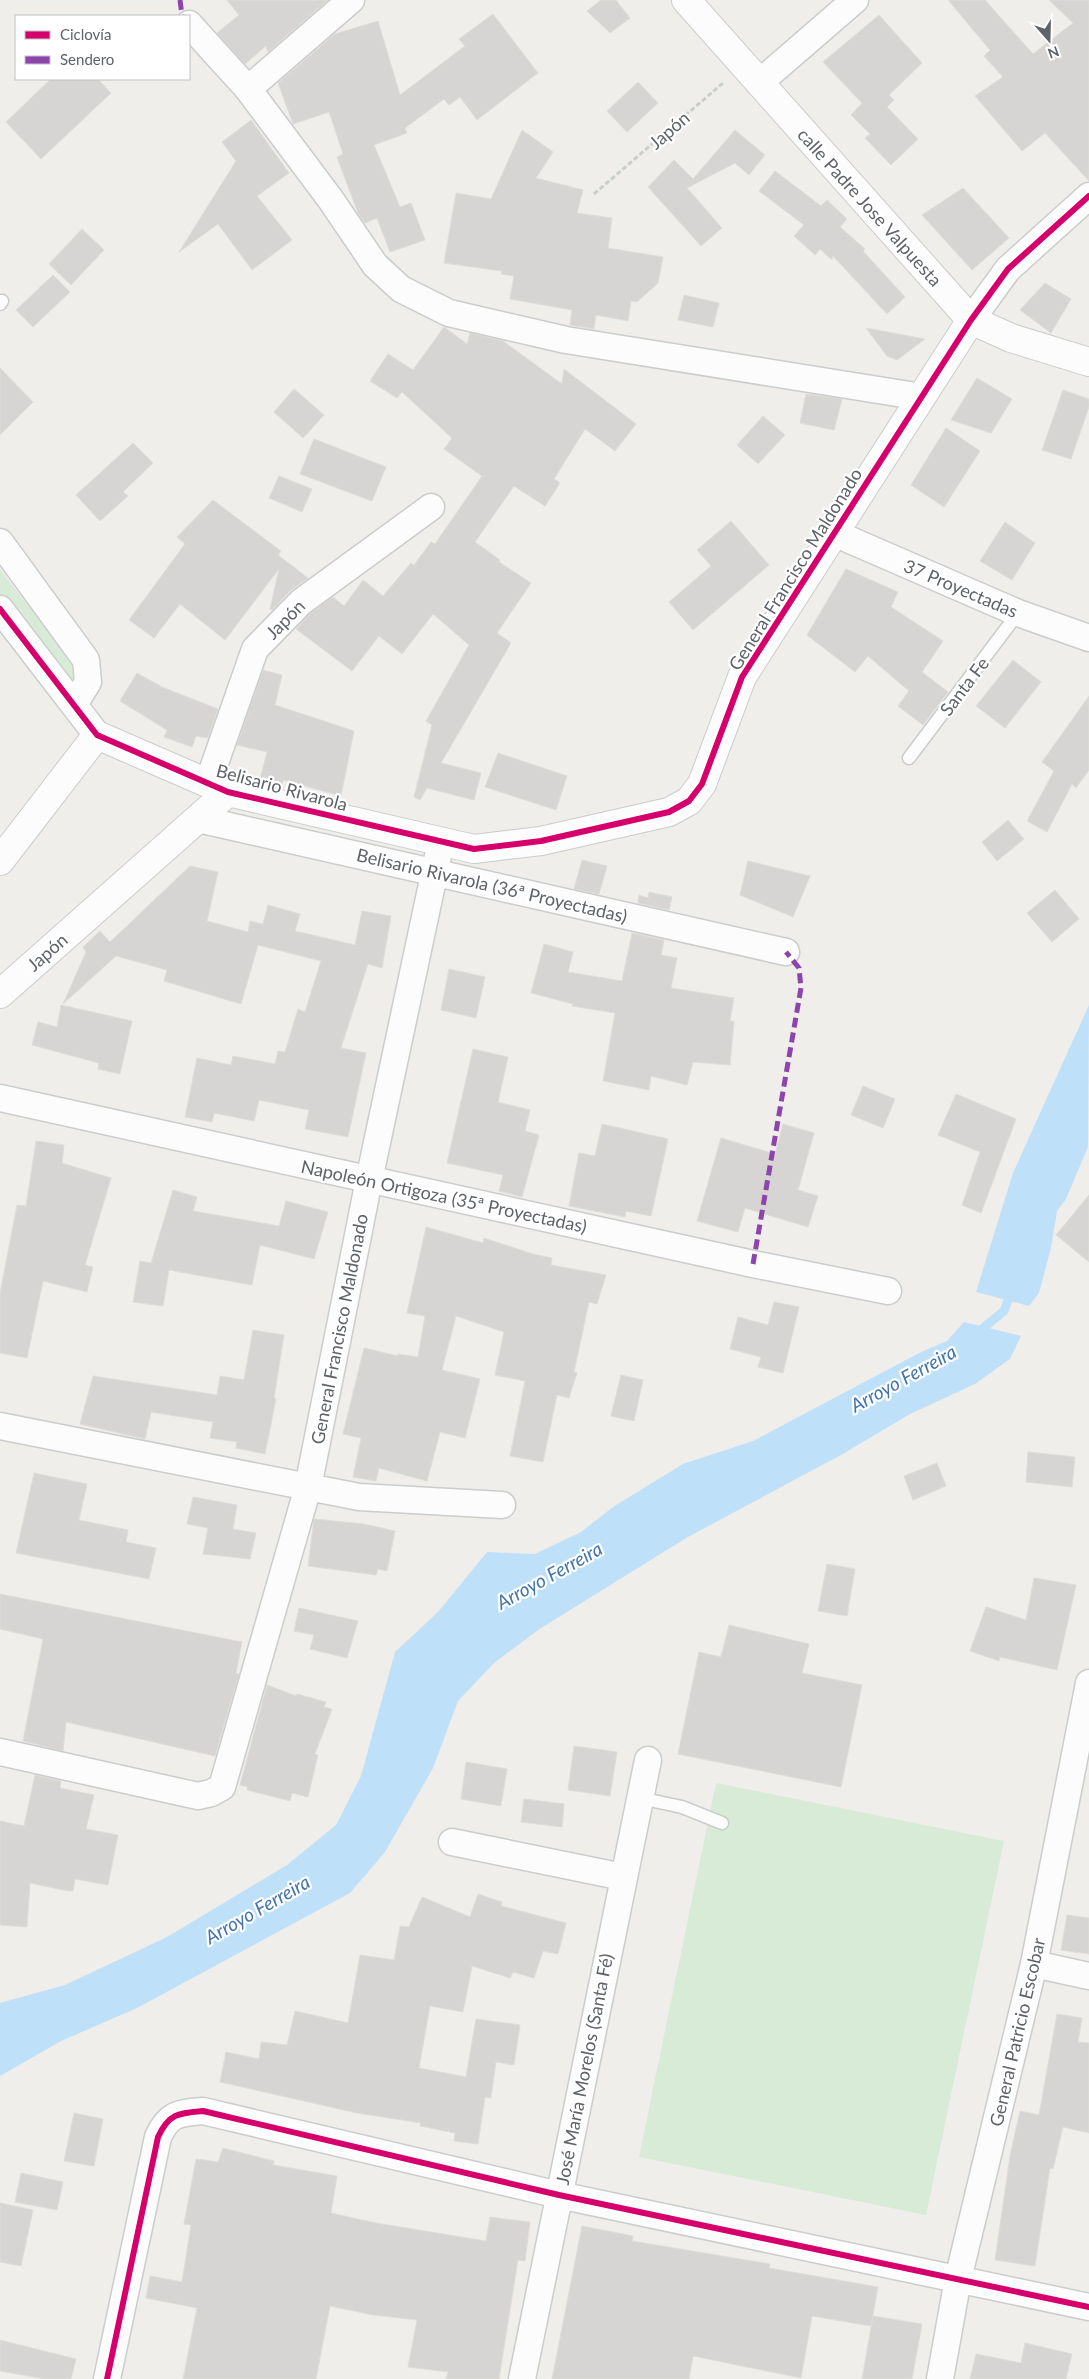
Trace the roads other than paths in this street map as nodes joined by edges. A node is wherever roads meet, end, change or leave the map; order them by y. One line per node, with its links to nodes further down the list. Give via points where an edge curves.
1 (351, 0): 6 (street)
2 (686, 0): 5 (street, calle Padre Jose Valpuesta)
3 (855, 0): 5 (street)
4 (190, 25): 6 (street)
5 (751, 74): 8 (street, calle Padre Jose Valpuesta)
6 (248, 89): 10 (street, via 331,200 374,265 401,289 449,313 566,340)
7 (1089, 196): 8 (street, General Francisco Maldonado, via 1008,269)
8 (971, 320): 9 (street, calle Padre Jose Valpuesta, via 1011,338); 10 (street, General Francisco Maldonado)
9 (1089, 362)
10 (922, 397): 12 (street, General Francisco Maldonado)
11 (431, 507): 20 (street, Japón, via 300,602 256,650)
12 (834, 533): 15 (street, 37 Proyectadas); 23 (street, General Francisco Maldonado, via 742,677 702,784 689,800 670,812 641,820 541,841)
13 (0, 542): 17 (street, via 86,660 88,682)
14 (0, 609): 17 (street)
15 (1018, 613): 16 (street, 37 Proyectadas); 19 (lane, Santa Fe)
16 (1089, 638)
17 (74, 703): 18 (street)
18 (97, 735): 20 (street, Belisario Rivarola); 24 (street)
19 (910, 758)
20 (218, 788): 21 (street, Japón); 22 (street, Belisario Rivarola)
21 (198, 819): 25 (street, Belisario Rivarola (36ª Proyectadas)); 27 (street, Japón)
22 (441, 842): 23 (street, Belisario Rivarola); 25 (street, General Francisco Maldonado)
23 (474, 849)
24 (0, 861)
25 (435, 872): 26 (street, Belisario Rivarola (36ª Proyectadas)); 29 (street, General Francisco Maldonado)
26 (786, 952)
27 (0, 994)
28 (0, 1098): 29 (street, Napoleón Ortigoza (35ª Proyectadas))
29 (369, 1180): 30 (street, Napoleón Ortigoza (35ª Proyectadas)); 32 (street, General Francisco Maldonado)
30 (888, 1291)
31 (0, 1426): 32 (street)
32 (308, 1487): 33 (street, via 359,1497); 35 (street, General Francisco Maldonado, via 222,1787 212,1794 198,1796)
33 (502, 1505)
34 (1089, 1683): 41 (street, General Patricio Escobar)
35 (0, 1752)
36 (648, 1760): 37 (street, José María Morelos (Santa Fé))
37 (640, 1798): 38 (lane, via 682,1807); 40 (street, José María Morelos (Santa Fé))
38 (722, 1823)
39 (452, 1842): 40 (street)
40 (624, 1877): 43 (street, José María Morelos (Santa Fé))
41 (1034, 1964): 42 (street); 44 (street, General Patricio Escobar)
42 (1089, 1976)
43 (559, 2195): 44 (street); 46 (street, via 203,2110 178,2114 163,2125 158,2137); 47 (street, José María Morelos (Santa Fé))
44 (958, 2279): 45 (street); 48 (street, General Patricio Escobar)
45 (1089, 2307)
46 (107, 2379)
47 (522, 2379)
48 (940, 2379)

